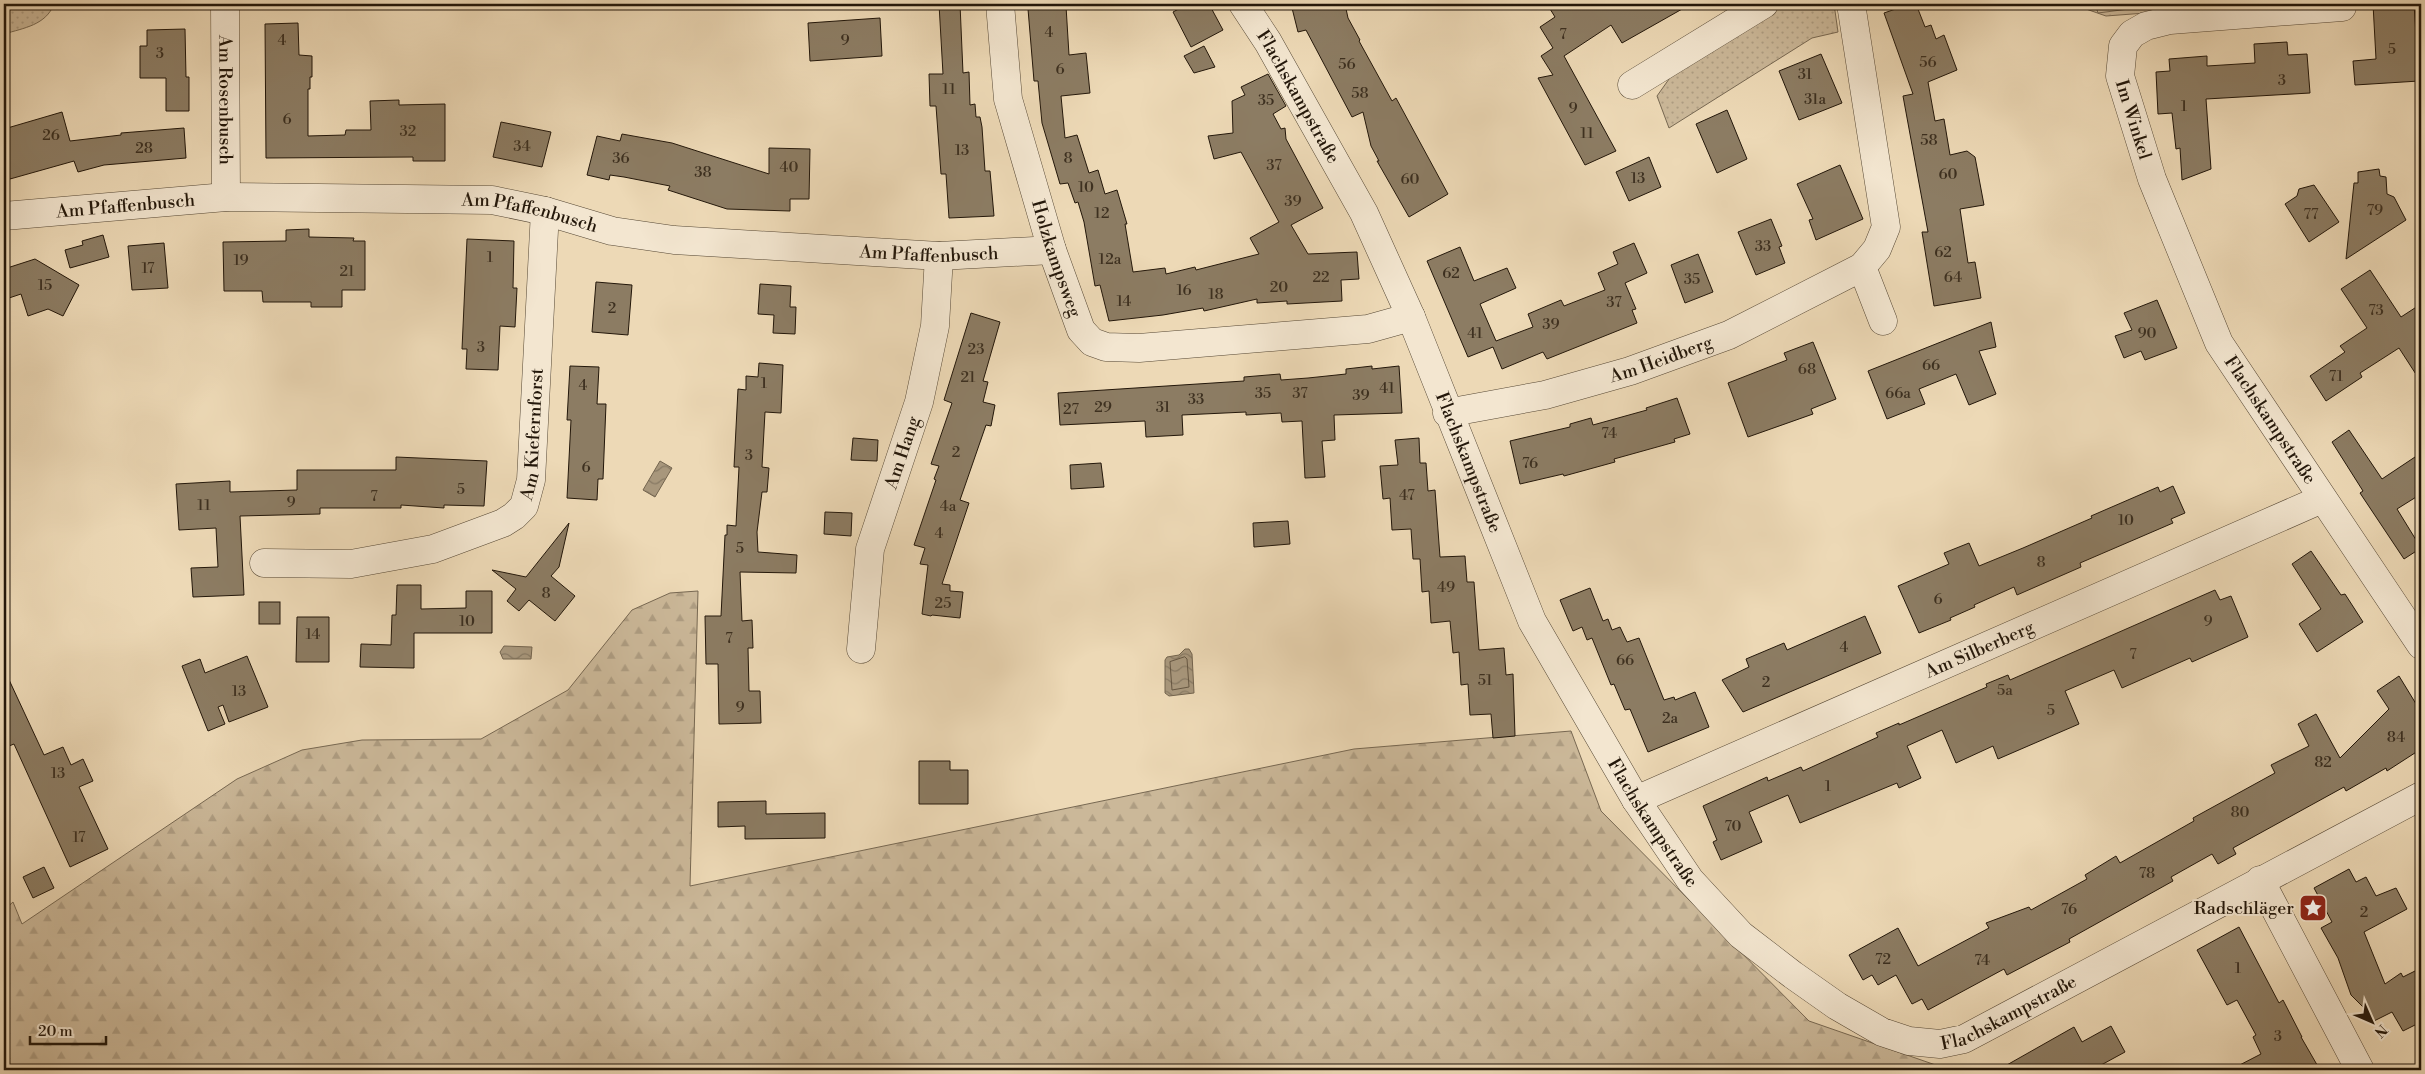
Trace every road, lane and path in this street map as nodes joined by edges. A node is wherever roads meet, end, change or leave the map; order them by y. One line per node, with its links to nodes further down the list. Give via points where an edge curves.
1 (225, 4): 9 (street, Am Rosenbusch)
2 (1000, 4): 12 (street, Holzkampsweg, via 1008,100)
3 (1243, 4): 15 (street, Flachskampstraße, via 1296,90 1364,213)
4 (1764, 4): 7 (street)
5 (1851, 4): 14 (street, Am Heidberg, via 1886,227 1878,248)
6 (2342, 7): 8 (street, Im Winkel, via 2170,20 2146,26 2132,34 2123,46 2120,76)
7 (1632, 85)
8 (2152, 179): 18 (street, Flachskampstraße, via 2219,343)
9 (226, 198): 10 (street, Am Pfaffenbusch, via 492,200); 11 (street, Am Pfaffenbusch)
10 (545, 211): 13 (street, Am Pfaffenbusch, via 612,231 674,240); 19 (street, Am Kiefernforst, via 531,480 524,506 503,523 433,549 351,564)
11 (4, 216)
12 (1052, 250): 13 (street, Am Pfaffenbusch); 15 (street, Holzkampsweg, via 1081,330 1092,342 1106,348 1368,329)
13 (940, 256): 21 (street, Am Hang, via 935,326 919,402 870,549)
14 (1862, 267): 16 (street); 17 (street, Am Heidberg, via 1728,336 1630,371 1545,395)
15 (1411, 317): 17 (street, Flachskampstraße)
16 (1883, 321)
17 (1447, 413): 23 (street, Flachskampstraße, via 1532,621)
18 (2322, 499): 20 (street, Flachskampstraße); 23 (street, Am Silberberg)
19 (264, 563)
20 (2421, 646)
21 (862, 649)
22 (2421, 796): 24 (street, Flachskampstraße)
23 (1636, 800): 24 (street, Flachskampstraße, via 1690,880 1742,935 1837,1006 1882,1032 1909,1041 1940,1044 1964,1039)
24 (2260, 880): 25 (street)
25 (2360, 1070)

